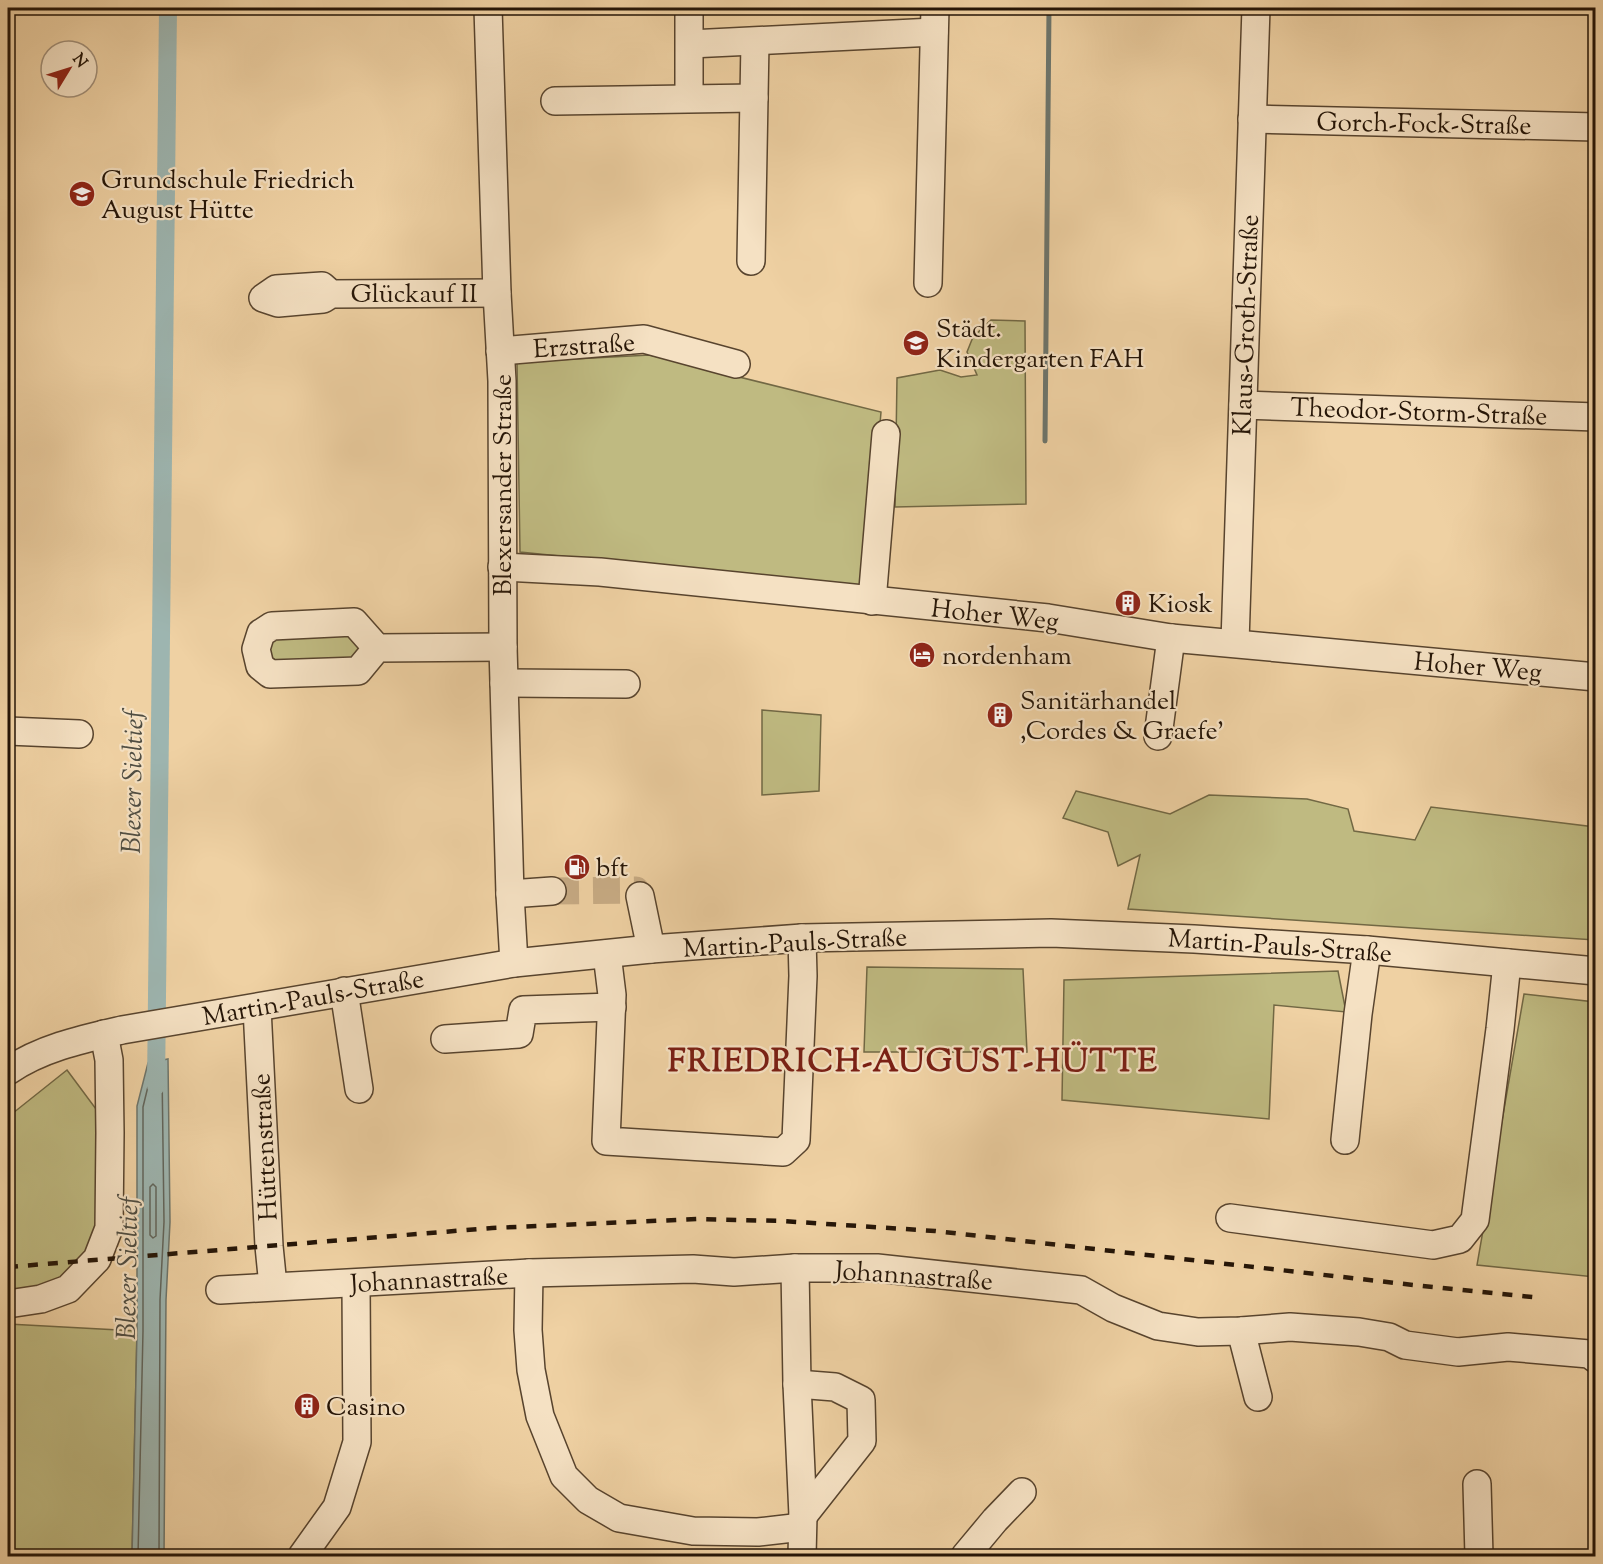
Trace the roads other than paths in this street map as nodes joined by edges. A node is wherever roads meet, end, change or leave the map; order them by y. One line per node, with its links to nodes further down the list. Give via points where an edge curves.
1 (488, 8): 14 (street, Blexersander Straße)
2 (689, 8): 6 (street)
3 (1256, 8): 10 (street, Klaus-Groth-Straße)
4 (935, 20): 5 (street); 13 (street)
5 (755, 42): 6 (street); 8 (street)
6 (690, 44): 7 (street)
7 (689, 98): 8 (street); 9 (street)
8 (754, 98): 12 (street)
9 (555, 101)
10 (1252, 119): 11 (street, Gorch-Fock-Straße); 18 (street, Klaus-Groth-Straße)
11 (1596, 127)
12 (751, 261)
13 (928, 283)
14 (497, 293): 15 (street, Glückauf II); 16 (street, Blexersander Straße)
15 (331, 294)
16 (500, 351): 17 (street, Erzstraße, via 644,339); 21 (street, Blexersander Straße)
17 (736, 364)
18 (1242, 405): 19 (street, Theodor-Storm-Straße); 24 (street, Klaus-Groth-Straße)
19 (1596, 417)
20 (886, 434): 22 (street)
21 (502, 567): 22 (street, Hoher Weg, via 600,572); 25 (street, Blexersander Straße)
22 (872, 601): 23 (street, Hoher Weg, via 1048,618)
23 (1171, 638): 24 (street, Hoher Weg); 32 (street)
24 (1234, 642): 27 (street, Hoher Weg)
25 (503, 647): 26 (street); 28 (street, Blexersander Straße)
26 (377, 648)
27 (1596, 677)
28 (504, 683): 29 (street); 34 (street, Blexersander Straße)
29 (626, 684)
30 (8, 732): 31 (street)
31 (79, 734)
32 (1158, 736)
33 (552, 891): 34 (street)
34 (510, 894): 40 (street, Blexersander Straße)
35 (640, 896): 37 (street)
36 (802, 938): 37 (street, Martin-Pauls-Straße); 38 (street, Martin-Pauls-Straße, via 1051,933); 44 (street, via 796,1140 783,1152 606,1141)
37 (651, 950): 39 (street, Martin-Pauls-Straße)
38 (1367, 950): 41 (street, Martin-Pauls-Straße); 50 (street)
39 (607, 954): 40 (street, Martin-Pauls-Straße); 44 (street)
40 (514, 963): 43 (street, Martin-Pauls-Straße)
41 (1507, 963): 42 (street, Martin-Pauls-Straße); 51 (street, via 1475,1220 1460,1239 1433,1245)
42 (1596, 971)
43 (344, 992): 45 (street, Martin-Pauls-Straße); 49 (street)
44 (612, 1007): 47 (street, via 523,1010 519,1034)
45 (257, 1008): 46 (street, Martin-Pauls-Straße); 55 (street, Hüttenstraße)
46 (113, 1032): 48 (street, Martin-Pauls-Straße, via 39,1054); 57 (street, via 109,1060 110,1228 97,1259 68,1289 41,1299)
47 (445, 1039)
48 (8, 1071)
49 (358, 1089)
50 (1345, 1140)
51 (1230, 1218)
52 (795, 1268): 53 (street, Johannastraße); 58 (street, Johannastraße, via 877,1268 1081,1290 1158,1326 1198,1332); 60 (street)
53 (529, 1274): 54 (street, Johannastraße); 64 (street, via 531,1370 540,1416 564,1476 588,1500 619,1518 693,1532 758,1532)
54 (356, 1284): 55 (street, Johannastraße); 65 (street, via 357,1442 337,1507)
55 (273, 1286): 56 (street, Johannastraße)
56 (220, 1290)
57 (8, 1304)
58 (1241, 1331): 59 (street, Johannastraße, via 1290,1327 1359,1332 1389,1337 1405,1345 1458,1352 1508,1347 1589,1354); 61 (street)
59 (1596, 1359)
60 (797, 1384): 64 (street); 64 (street, via 835,1387 861,1400 862,1441)
61 (1258, 1397)
62 (1477, 1484): 68 (street)
63 (1022, 1492): 67 (street)
64 (802, 1522): 66 (street)
65 (302, 1557)
66 (802, 1557)
67 (965, 1557)
68 (1479, 1557)

